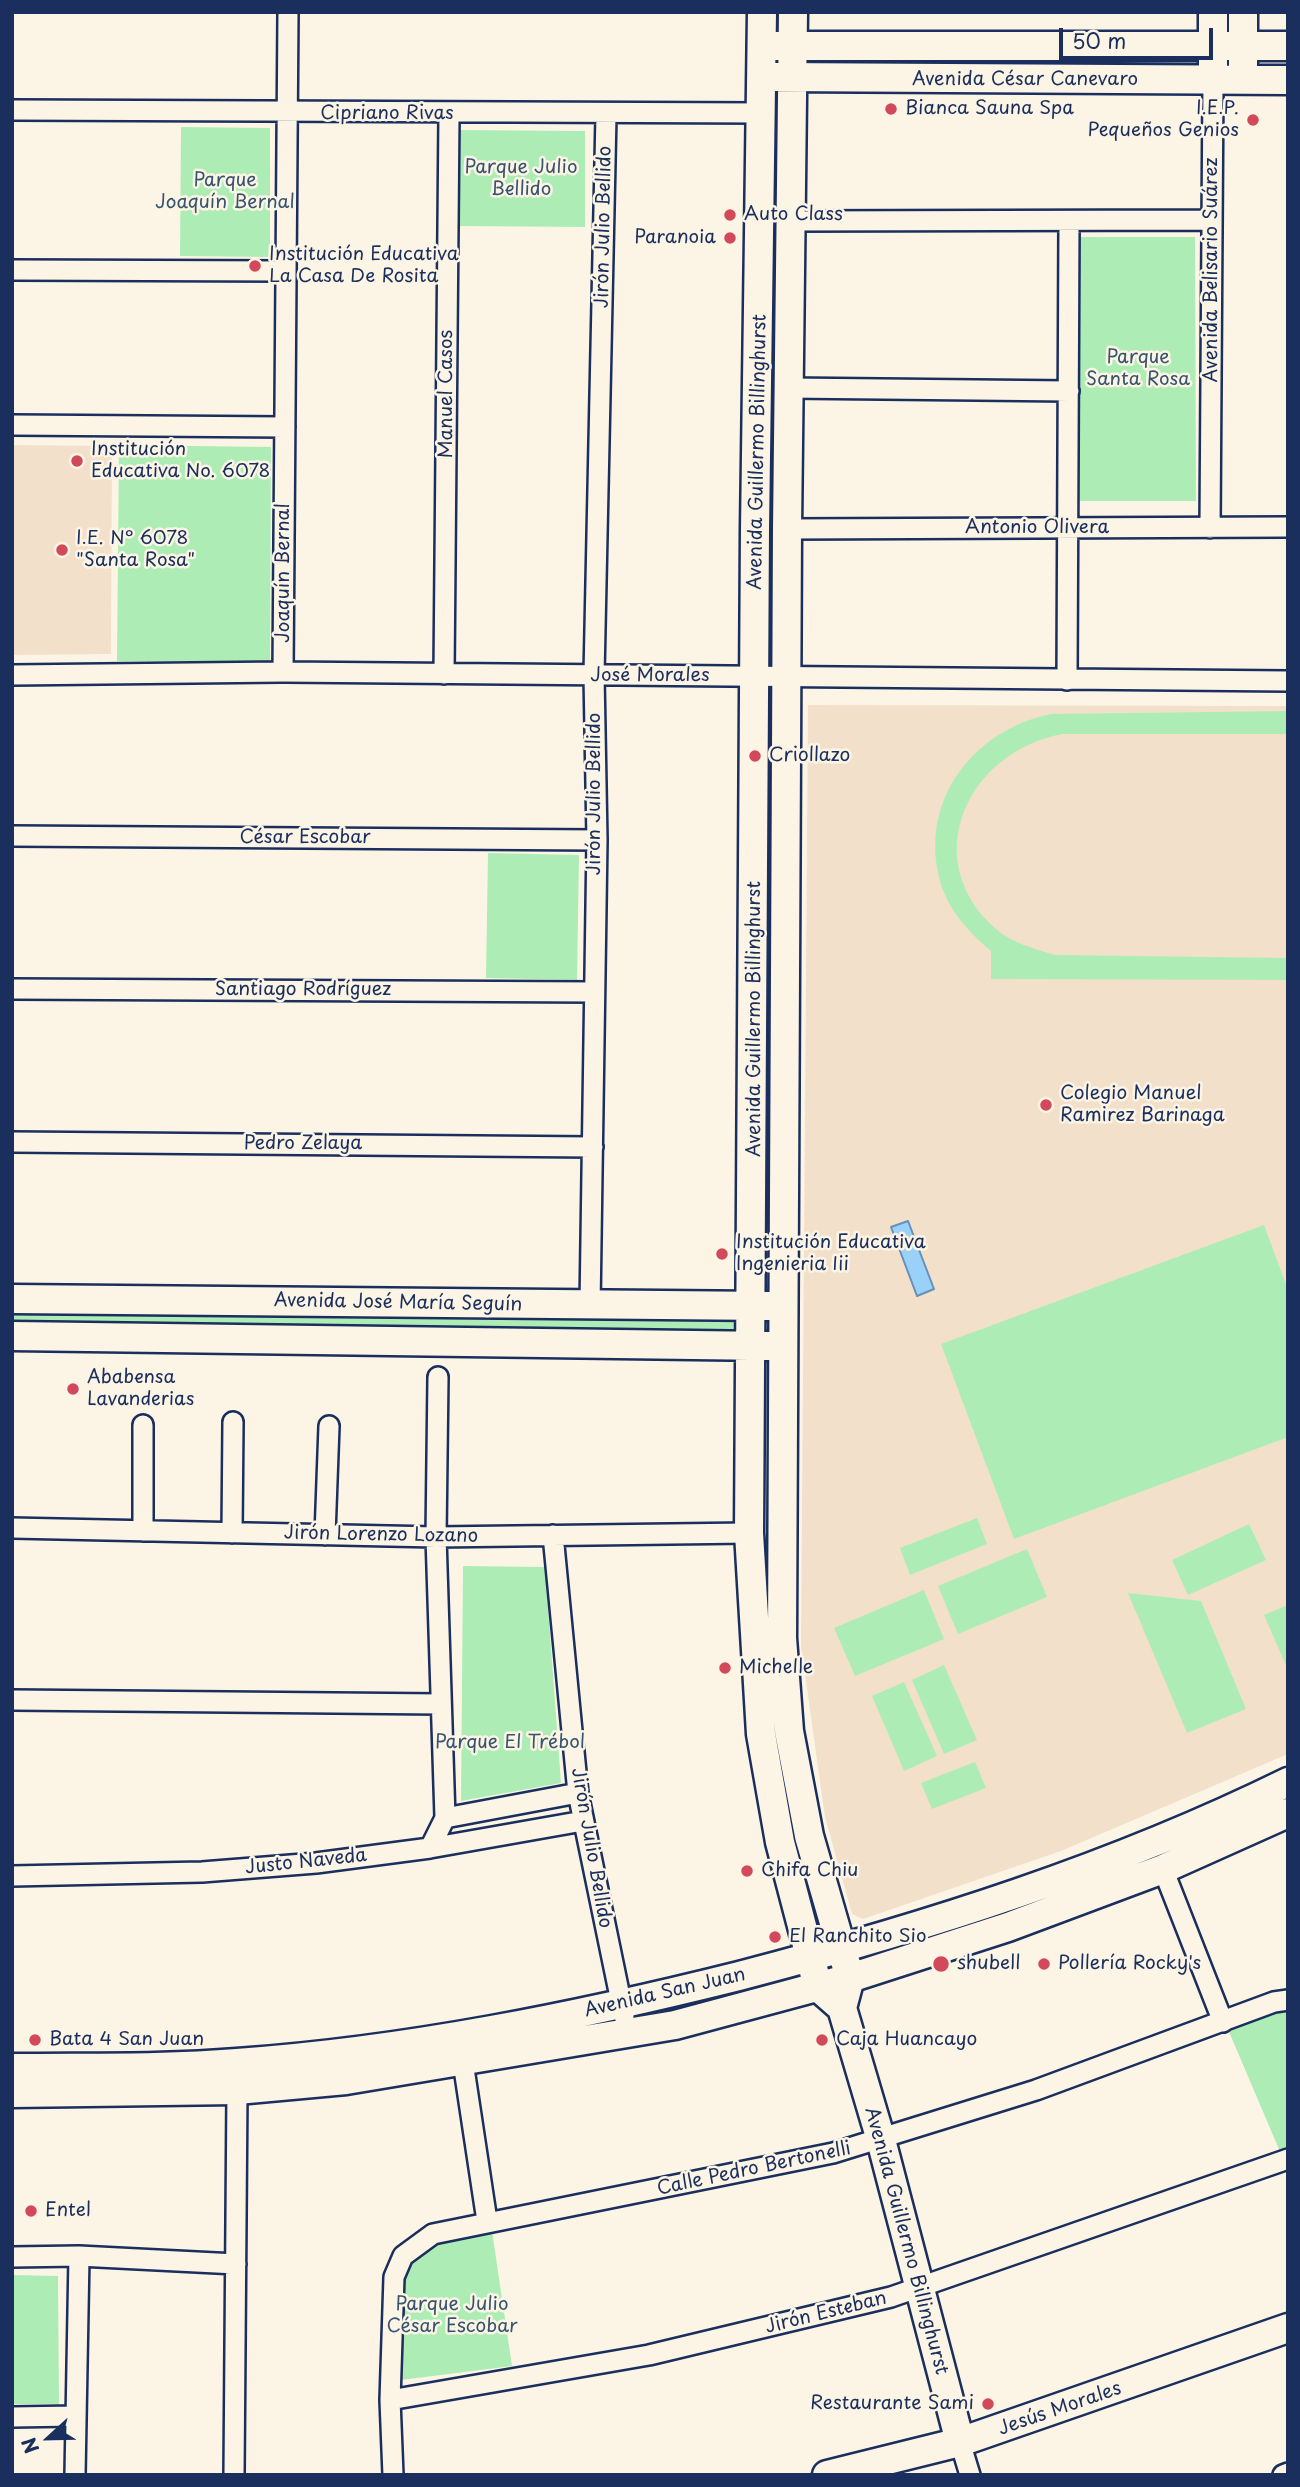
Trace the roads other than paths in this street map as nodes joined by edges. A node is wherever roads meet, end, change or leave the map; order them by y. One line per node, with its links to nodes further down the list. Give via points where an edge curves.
1 (288, 12): 17 (street, Joaquín Bernal)
2 (762, 12): 6 (main road, Avenida Guillermo Billinghurst)
3 (793, 12): 8 (main road, Avenida Guillermo Billinghurst)
4 (1213, 12): 9 (main road, Avenida Belisario Suárez)
5 (1243, 12): 10 (main road)
6 (763, 46): 8 (main road, Avenida César Canevaro); 11 (main road, Avenida Guillermo Billinghurst)
7 (1288, 46): 10 (main road, Avenida César Canevaro)
8 (793, 47): 9 (main road, Avenida César Canevaro); 12 (main road, Avenida Guillermo Billinghurst)
9 (1213, 47): 10 (main road, Avenida César Canevaro); 14 (main road, Avenida Belisario Suárez)
10 (1243, 47): 15 (main road)
11 (763, 77): 12 (main road, Avenida César Canevaro); 18 (main road, Avenida Guillermo Billinghurst)
12 (793, 78): 14 (main road, Avenida César Canevaro); 22 (main road, Avenida Guillermo Billinghurst)
13 (1288, 80): 15 (main road, Avenida César Canevaro)
14 (1213, 81): 15 (main road, Avenida César Canevaro); 21 (street, Avenida Belisario Suárez)
15 (1243, 82)
16 (12, 110): 17 (street, Cipriano Rivas)
17 (288, 113): 19 (street, Cipriano Rivas); 25 (street, Joaquín Bernal)
18 (763, 113): 20 (street, Cipriano Rivas); 38 (main road, Avenida Guillermo Billinghurst)
19 (449, 114): 20 (street, Cipriano Rivas); 35 (street, Manuel Casos)
20 (606, 115): 37 (street, Jirón Julio Bellido)
21 (1212, 220): 23 (street); 32 (street, Avenida Belisario Suárez)
22 (791, 221): 23 (street); 26 (main road, Avenida Guillermo Billinghurst)
23 (1069, 221): 27 (street)
24 (12, 270): 25 (street)
25 (286, 271): 29 (street, Joaquín Bernal)
26 (788, 388): 27 (street); 33 (main road, Avenida Guillermo Billinghurst)
27 (1069, 391): 31 (street)
28 (12, 425): 29 (street)
29 (285, 428): 34 (street, Joaquín Bernal)
30 (1288, 527): 32 (street, Antonio Olivera)
31 (1068, 528): 32 (street, Antonio Olivera); 33 (street, Antonio Olivera); 40 (street)
32 (1210, 528)
33 (787, 530): 39 (main road, Avenida Guillermo Billinghurst)
34 (283, 672): 35 (street, José Morales); 36 (street, José Morales)
35 (444, 674): 37 (street, José Morales)
36 (12, 675)
37 (594, 675): 38 (street, José Morales); 43 (street, Jirón Julio Bellido)
38 (756, 676): 39 (street, José Morales); 50 (main road, Avenida Guillermo Billinghurst)
39 (786, 678): 40 (street, José Morales); 51 (main road, Avenida Guillermo Billinghurst)
40 (1067, 680): 41 (street, José Morales)
41 (1288, 681)
42 (12, 836): 43 (street, César Escobar)
43 (597, 840): 45 (street, Jirón Julio Bellido)
44 (12, 989): 45 (street, Santiago Rodríguez)
45 (593, 992): 47 (street, Jirón Julio Bellido)
46 (12, 1142): 47 (street, Pedro Zelaya)
47 (593, 1147): 49 (street, Jirón Julio Bellido)
48 (12, 1299): 49 (main road, Avenida José María Seguín)
49 (590, 1306): 50 (main road, Avenida José María Seguín)
50 (753, 1306): 51 (main road, Avenida José María Seguín); 53 (main road, Avenida Guillermo Billinghurst)
51 (783, 1306): 54 (main road, Avenida Guillermo Billinghurst)
52 (12, 1336): 53 (main road, Avenida José María Seguín)
53 (752, 1346): 54 (main road, Avenida José María Seguín); 61 (main road, Avenida Guillermo Billinghurst)
54 (783, 1346): 76 (main road, Avenida Guillermo Billinghurst, via 782,1638 789,1731 809,1836)
55 (438, 1377): 65 (street)
56 (233, 1422): 62 (street)
57 (143, 1425): 60 (street)
58 (329, 1426): 63 (street)
59 (12, 1528): 60 (street, Jirón Lorenzo Lozano)
60 (143, 1531): 62 (street, Jirón Lorenzo Lozano)
61 (749, 1532): 64 (street, Jirón Lorenzo Lozano); 77 (main road, Avenida Guillermo Billinghurst, via 761,1734 780,1842)
62 (232, 1533): 63 (street, Jirón Lorenzo Lozano)
63 (325, 1535): 65 (street, Jirón Lorenzo Lozano)
64 (553, 1535): 65 (street, Jirón Lorenzo Lozano); 69 (street, Jirón Julio Bellido)
65 (436, 1537): 67 (street)
66 (12, 1700): 67 (street)
67 (441, 1704): 71 (street)
68 (1288, 1782): 76 (main road, Avenida San Juan, via 1140,1848 998,1901)
69 (578, 1793): 71 (street); 72 (street, Jirón Julio Bellido)
70 (1288, 1813): 74 (main road, Avenida San Juan)
71 (445, 1818): 73 (street)
72 (583, 1821): 73 (street, Justo Naveda); 81 (street, Jirón Julio Bellido)
73 (430, 1848): 75 (street, Justo Naveda, via 202,1872)
74 (1163, 1869): 78 (main road, Avenida San Juan, via 1008,1927); 83 (street)
75 (12, 1876)
76 (842, 1949): 77 (main road, Avenida San Juan); 78 (main road, Avenida Guillermo Billinghurst)
77 (810, 1957): 79 (main road, Avenida Guillermo Billinghurst); 81 (main road, Avenida San Juan)
78 (850, 1978): 79 (main road, Avenida San Juan); 82 (main road)
79 (818, 1987): 82 (main road); 84 (main road, Avenida San Juan)
80 (1288, 2000): 83 (street, Calle Pedro Bertonelli, via 1274,2001)
81 (621, 2006): 84 (street, Jirón Julio Bellido); 86 (main road, Avenida San Juan, via 381,2047 264,2061)
82 (842, 2008): 89 (main road, Avenida Guillermo Billinghurst)
83 (1223, 2022): 89 (street, Calle Pedro Bertonelli)
84 (629, 2034): 85 (main road, Avenida San Juan)
85 (464, 2063): 87 (main road, Avenida San Juan); 91 (street)
86 (12, 2068)
87 (237, 2090): 88 (main road, Avenida San Juan); 94 (street)
88 (12, 2093)
89 (881, 2140): 91 (street, Calle Pedro Bertonelli, via 695,2183); 95 (main road, Avenida Guillermo Billinghurst)
90 (1288, 2160): 95 (street, Jirón Esteban)
91 (487, 2221): 97 (street, Calle Pedro Bertonelli, via 433,2234 403,2256 394,2277)
92 (79, 2256): 93 (street); 94 (street); 98 (street)
93 (12, 2257)
94 (236, 2264): 102 (street)
95 (918, 2288): 97 (street, Jirón Esteban, via 649,2355); 100 (main road, Avenida Guillermo Billinghurst)
96 (1288, 2328): 100 (main road, Jesús Morales)
97 (390, 2400): 103 (street)
98 (75, 2416): 99 (street); 101 (street)
99 (12, 2417)
100 (960, 2442): 104 (main road, Jesús Morales); 105 (street, Avenida Guillermo Billinghurst)
101 (75, 2475)
102 (234, 2475)
103 (393, 2475)
104 (827, 2475)
105 (970, 2475)

